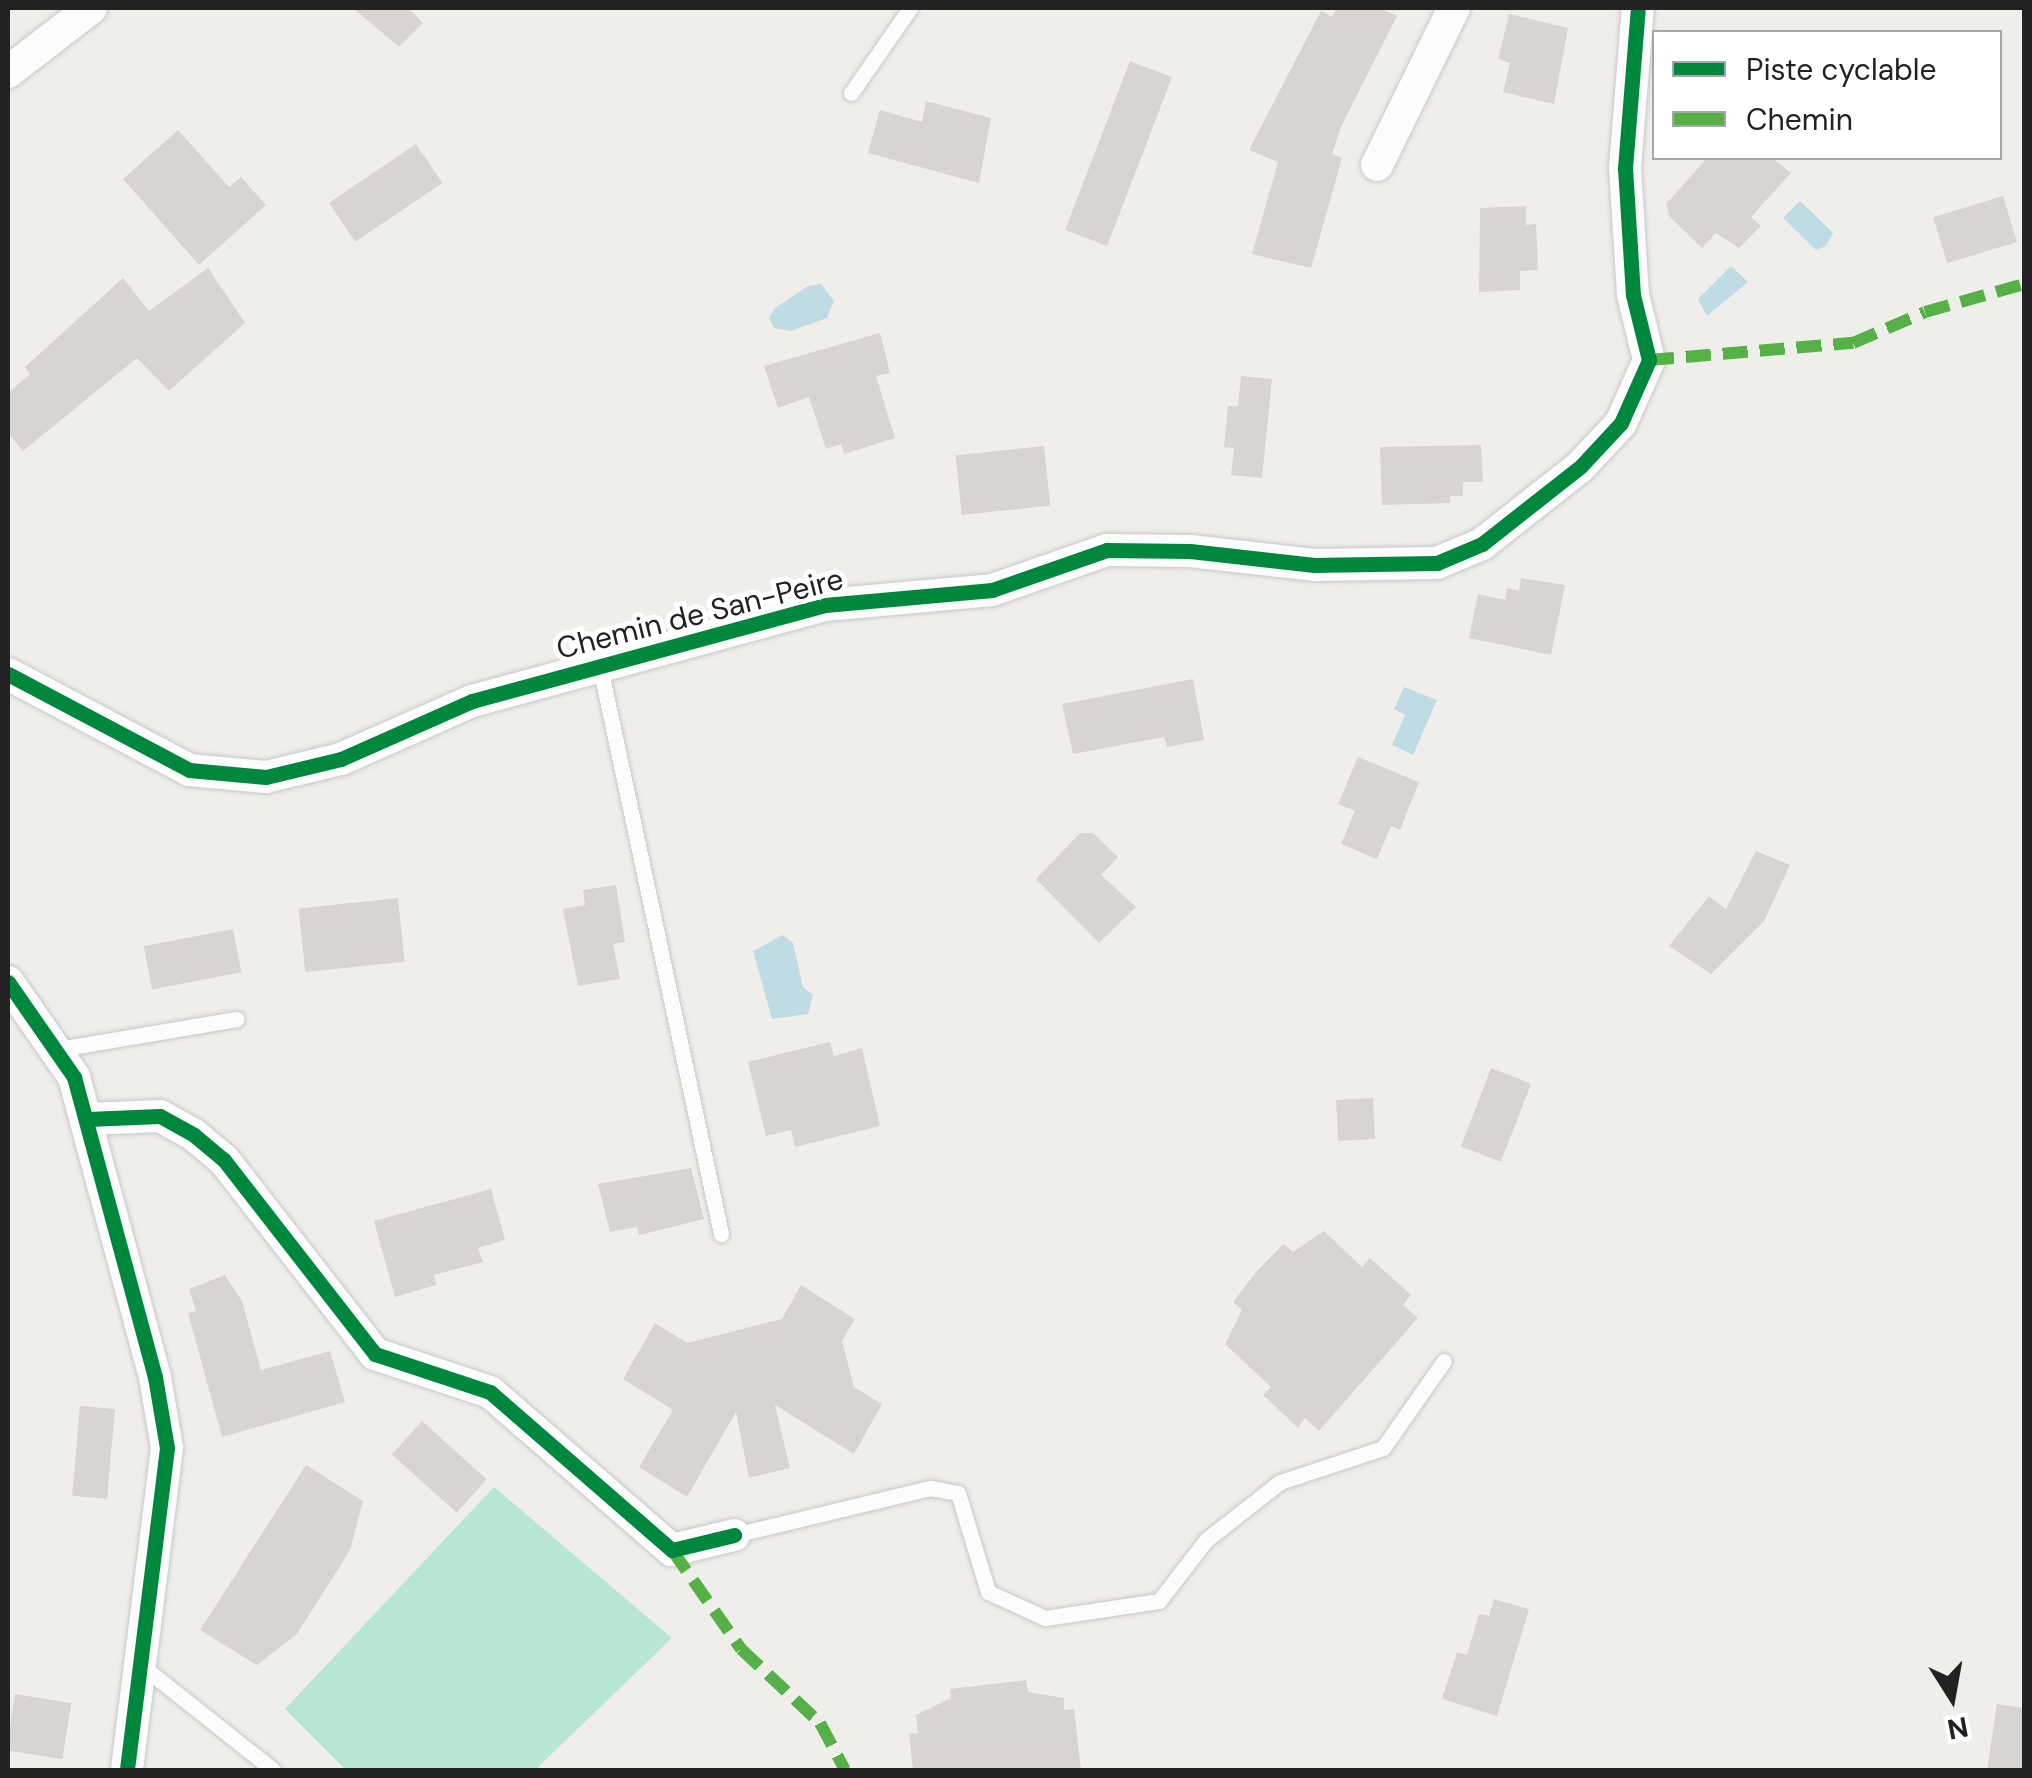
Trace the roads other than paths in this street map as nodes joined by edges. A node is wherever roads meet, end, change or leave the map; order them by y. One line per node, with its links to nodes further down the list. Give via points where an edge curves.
1 (91, 8): 5 (street)
2 (910, 8): 6 (lane)
3 (1454, 8): 7 (street)
4 (1638, 8): 8 (street, Chemin de San-Peire, via 1624,168 1633,295 1648,360 1621,423 1581,466 1482,544 1438,564 1314,565 1190,551 1107,550 992,590 825,606)
5 (8, 72)
6 (851, 93)
7 (1378, 165)
8 (600, 667): 9 (street, Chemin de San-Peire, via 472,700 307,770 231,779 189,770); 14 (lane)
9 (8, 674)
10 (8, 982): 12 (street)
11 (236, 1018): 12 (lane)
12 (59, 1049): 13 (street)
13 (87, 1119): 16 (street, via 160,1116 194,1134 224,1160 374,1354 490,1392 672,1550); 17 (street, via 155,1376 167,1448)
14 (722, 1234)
15 (1444, 1361): 16 (lane, via 1382,1448 1280,1482 1206,1540 1159,1602 1045,1618 988,1592 958,1493 930,1488)
16 (734, 1536)
17 (138, 1664): 18 (street); 19 (lane)
18 (127, 1770)
19 (273, 1770)

